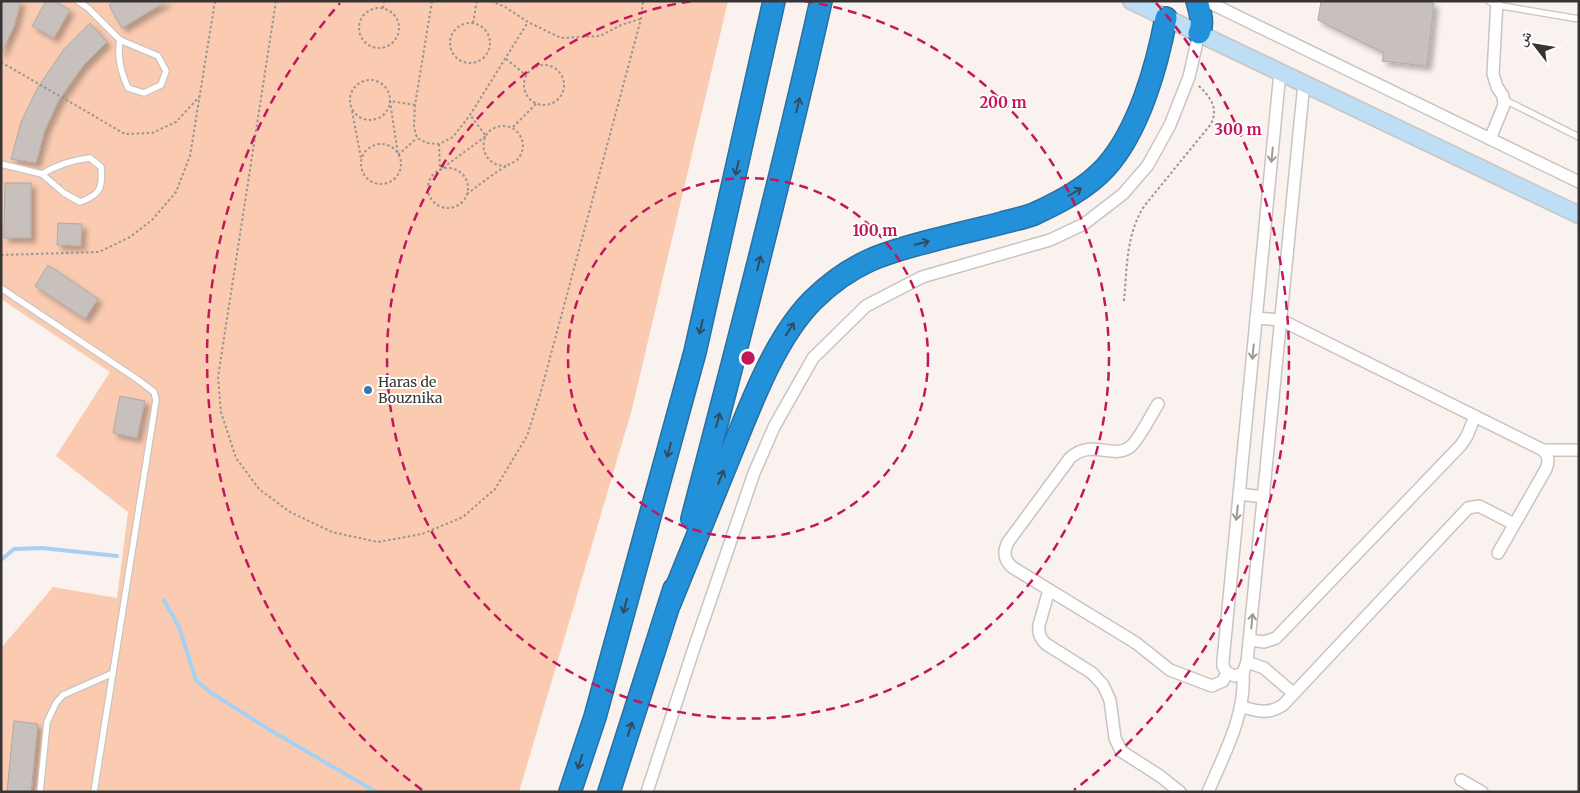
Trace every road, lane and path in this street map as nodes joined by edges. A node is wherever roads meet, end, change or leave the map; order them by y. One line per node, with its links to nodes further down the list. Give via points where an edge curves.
1 (78, 1): 23 (lane)
2 (215, 1): 30 (path)
3 (276, 1): 18 (path, via 218,377 221,412 236,458 259,489 290,512 332,532 378,542 422,534 463,517 495,489 526,436 540,395)
4 (384, 1): 16 (path)
5 (432, 1): 34 (path)
6 (477, 1): 21 (path)
7 (491, 1): 20 (path)
8 (643, 1): 18 (path)
9 (765, 1): 39 (highway)
10 (774, 1): 39 (highway)
11 (820, 1): 67 (highway, one-way to 11, via 759,265)
12 (1131, 1): 17 (street)
13 (1197, 1): 22 (highway, via 1201,24)
14 (1206, 1): 42 (street)
15 (1494, 2): 19 (lane); 31 (street, via 1493,74)
16 (383, 8): 16 (path, via 366,12 360,23 362,39 377,48 392,43 399,28 393,13)
17 (1166, 18): 22 (street); 67 (highway, one-way to 17, via 765,374 790,327 812,301 861,263 890,251 1032,214 1084,187 1106,168 1132,128 1159,54)
18 (641, 19): 20 (path, via 600,36 561,38)
19 (1579, 19)
20 (528, 22): 24 (path)
21 (473, 23): 21 (path, via 456,28 450,38 450,50 462,62 478,62 489,50 487,33)
22 (1199, 34): 26 (street); 28 (street)
23 (120, 40): 23 (lane, via 158,56 166,71 160,85 144,93 128,88 121,72)
24 (506, 59): 27 (path); 36 (path)
25 (1, 62): 30 (path, via 125,134 152,132 176,122)
26 (1280, 72): 29 (street); 56 (street, one-way to 56)
27 (526, 75): 33 (path, via 525,92); 33 (path, via 536,67 547,65 558,71 563,80 563,91 557,100 547,105)
28 (1189, 77): 55 (path, via 1212,101 1214,118 1136,218 1130,238); 80 (street, via 1170,125 1148,165 1123,194 1084,224 1050,240 922,277 866,306 813,358 774,427 754,474)
29 (1304, 83): 52 (street); 57 (street)
30 (200, 96): 53 (path, via 190,156 176,192 152,220 130,237 99,252)
31 (1504, 100): 40 (lane); 42 (street)
32 (390, 101): 34 (path); 35 (path, via 383,115 373,120 362,118); 35 (path, via 384,86 368,80 353,90); 44 (path)
33 (536, 104): 37 (path)
34 (415, 105): 41 (path)
35 (351, 106): 45 (path)
36 (470, 116): 38 (path); 43 (path, via 453,137)
37 (512, 128): 38 (path, via 495,128); 47 (path, via 521,136 523,147 520,157)
38 (486, 136): 47 (path, via 483,147 486,157 495,164); 48 (path)
39 (744, 137): 78 (highway, one-way to 78, via 696,352 595,717)
40 (1579, 137)
41 (417, 138): 43 (path); 44 (path)
42 (1490, 139): 50 (street)
43 (439, 144): 48 (path)
44 (398, 154): 45 (path, via 390,146 378,144 367,150); 45 (path, via 401,165 397,176 384,184 373,183 364,176)
45 (361, 159)
46 (1, 164): 49 (lane)
47 (506, 166): 51 (path)
48 (440, 170): 51 (path, via 452,168 462,174 468,184); 51 (path, via 429,183 429,194 435,204 446,208 456,206)
49 (42, 174): 49 (lane, via 80,202 94,197 102,183 101,167 90,158 62,164)
50 (1579, 182)
51 (467, 194)
52 (1579, 215)
53 (1, 255)
54 (1, 288): 70 (lane, via 154,392 156,400)
55 (1124, 301)
56 (1256, 318): 57 (street); 62 (street, one-way to 62)
57 (1281, 320): 59 (street); 63 (street)
58 (1158, 404): 66 (street, via 1128,448 1118,451 1087,449 1075,454 1008,542 1005,554 1008,564)
59 (1475, 416): 60 (street); 68 (street, via 1461,445 1276,638 1264,642)
60 (1543, 450): 61 (street); 64 (street, via 1548,456 1547,465)
61 (1579, 450)
62 (1239, 494): 63 (street); 71 (street, one-way to 71, via 1223,661)
63 (1264, 497): 68 (street, one-way to 63)
64 (1514, 524): 65 (street); 73 (street, via 1479,506 1468,508)
65 (1498, 553)
66 (1049, 590): 71 (street, via 1136,643 1177,674 1212,686 1223,681); 81 (street, via 1038,630 1041,638 1103,685 1110,700 1120,751)
67 (670, 603): 79 (highway, one-way to 67)
68 (1250, 640): 69 (street)
69 (1248, 662): 72 (street); 73 (street, via 1264,668)
70 (113, 673): 76 (lane, via 63,695 56,703 47,722); 77 (lane)
71 (1227, 673): 72 (street, via 1235,676)
72 (1243, 673): 74 (street)
73 (1293, 693): 74 (street, via 1282,705 1269,712)
74 (1242, 706): 82 (street)
75 (1461, 780): 83 (street)
76 (40, 792)
77 (94, 792)
78 (570, 792)
79 (610, 792)
80 (647, 792)
81 (1180, 792)
82 (1208, 792)
83 (1482, 792)

